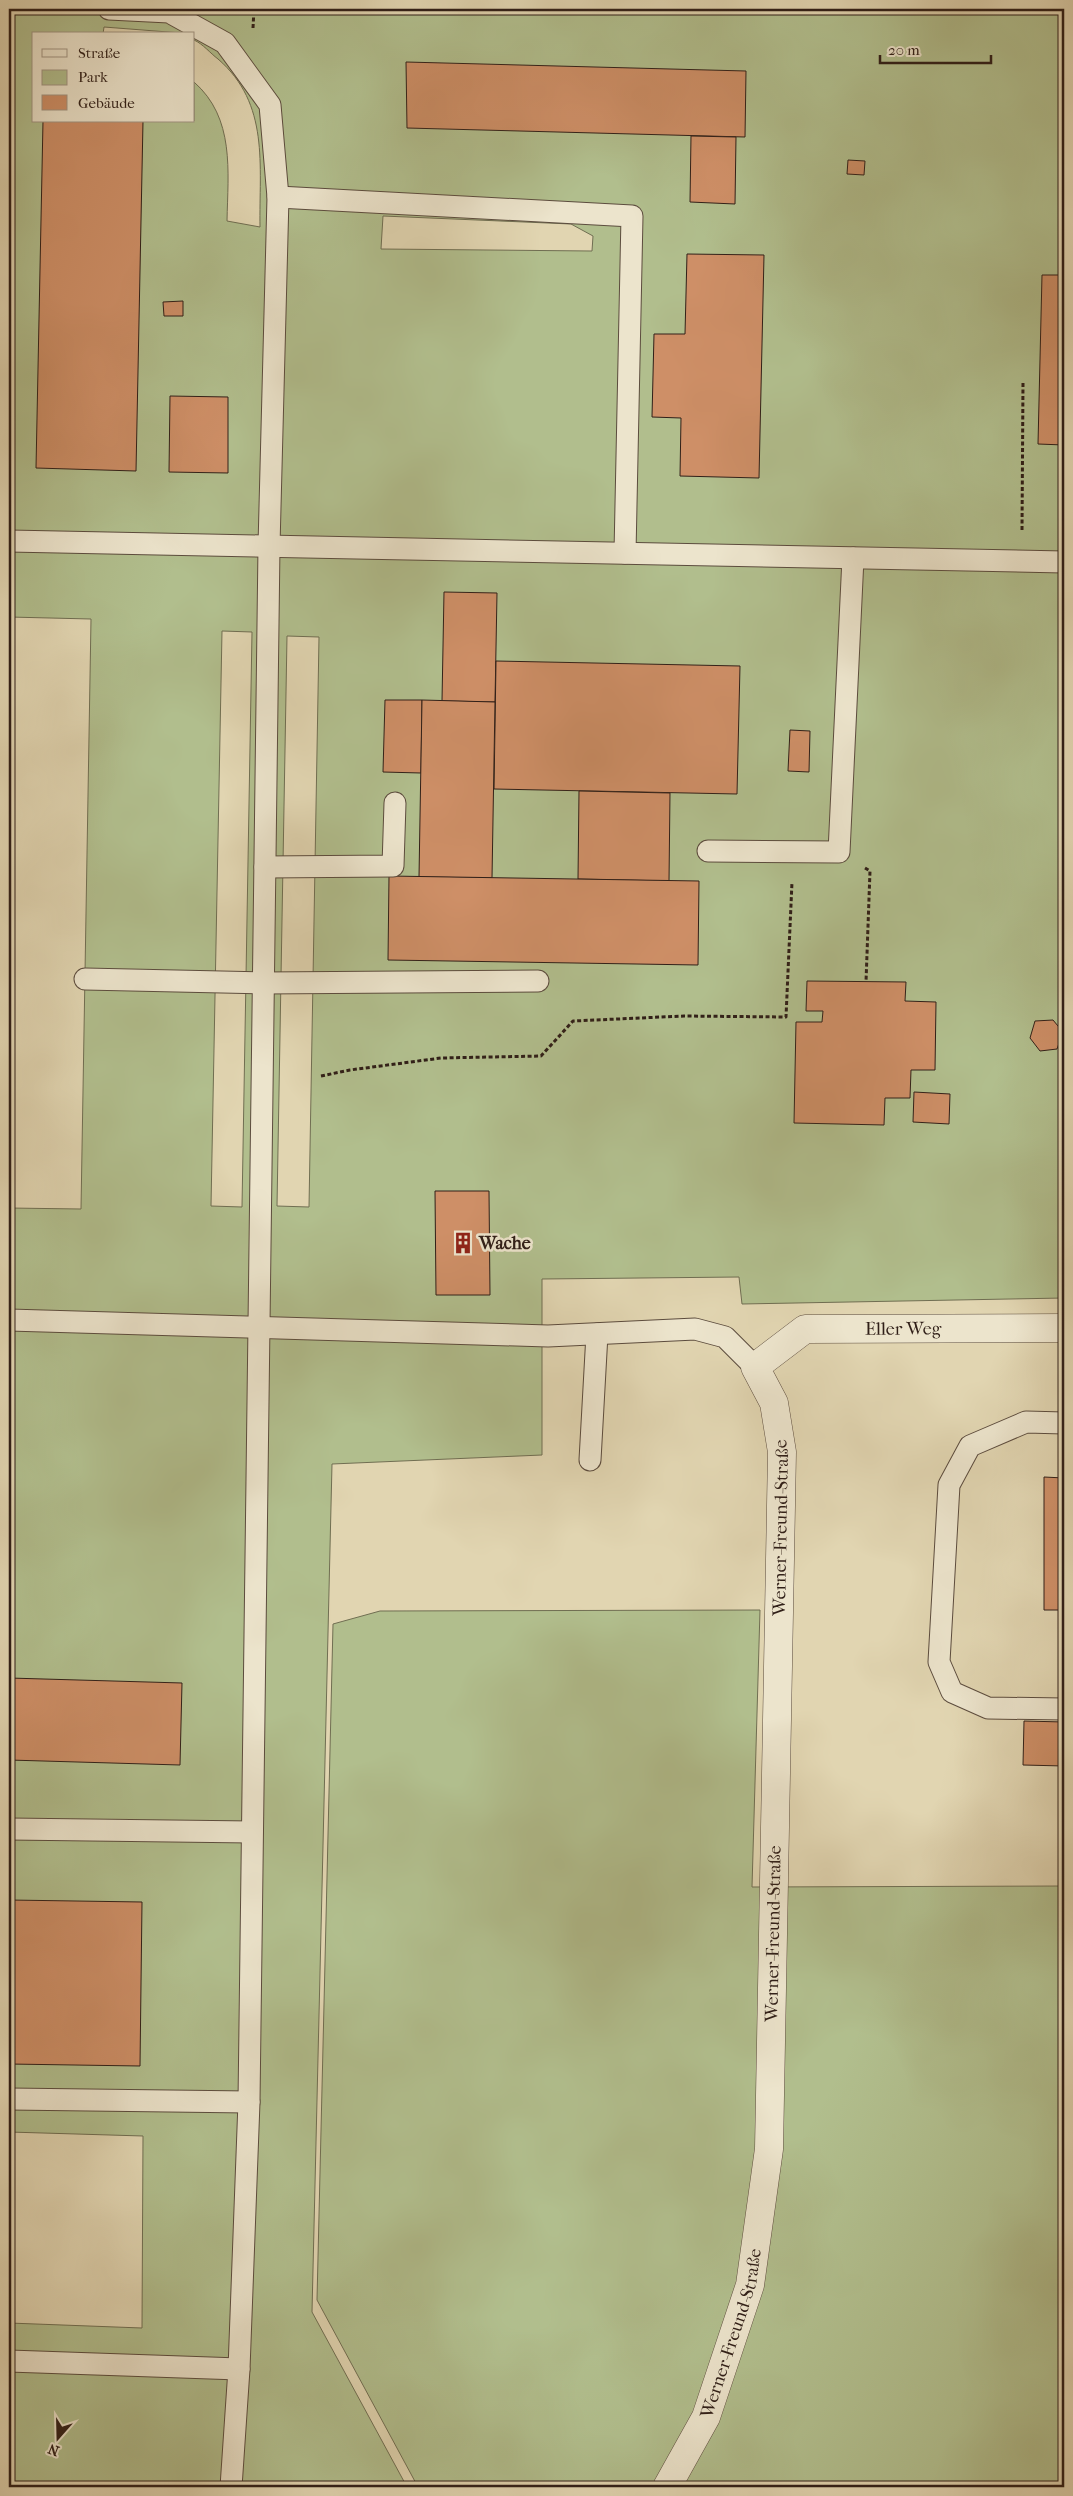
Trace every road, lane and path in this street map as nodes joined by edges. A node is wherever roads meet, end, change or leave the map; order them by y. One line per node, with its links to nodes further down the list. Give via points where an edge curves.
1 (109, 9): 2 (lane)
2 (115, 9): 3 (lane, via 169,12 225,43 270,105)
3 (278, 197): 6 (lane); 7 (lane, via 632,216)
4 (1024, 382): 9 (path)
5 (9, 541): 6 (lane)
6 (269, 546): 7 (lane); 15 (lane)
7 (625, 553): 8 (lane)
8 (853, 558): 9 (lane); 14 (lane)
9 (1022, 561): 10 (lane)
10 (1064, 562)
11 (395, 803): 15 (lane, via 393,866)
12 (708, 851): 13 (lane)
13 (794, 852): 14 (lane); 20 (path, via 786,1017 684,1016 573,1021 541,1056 441,1058)
14 (839, 852): 18 (path, via 870,871)
15 (265, 867): 19 (lane)
16 (85, 979): 19 (lane)
17 (538, 981): 19 (lane)
18 (866, 982)
19 (263, 983): 22 (lane)
20 (321, 1076)
21 (9, 1320): 22 (lane)
22 (259, 1326): 24 (lane, via 548,1336); 30 (lane)
23 (1064, 1328): 25 (street, Eller Weg, via 805,1329)
24 (596, 1334): 25 (lane, via 695,1328 725,1338); 27 (lane)
25 (755, 1367): 36 (street, Werner-Freund-Straße, via 774,1403 782,1452 769,2149 750,2284 706,2417)
26 (1064, 1422): 28 (lane, via 1026,1422 970,1446 949,1485 940,1662 952,1692 988,1708)
27 (590, 1460)
28 (1064, 1709)
29 (9, 1829): 30 (lane)
30 (252, 1832): 32 (lane)
31 (9, 2099): 32 (lane)
32 (249, 2102): 34 (lane)
33 (9, 2361): 34 (lane)
34 (239, 2369): 35 (lane)
35 (231, 2487)
36 (667, 2487)

